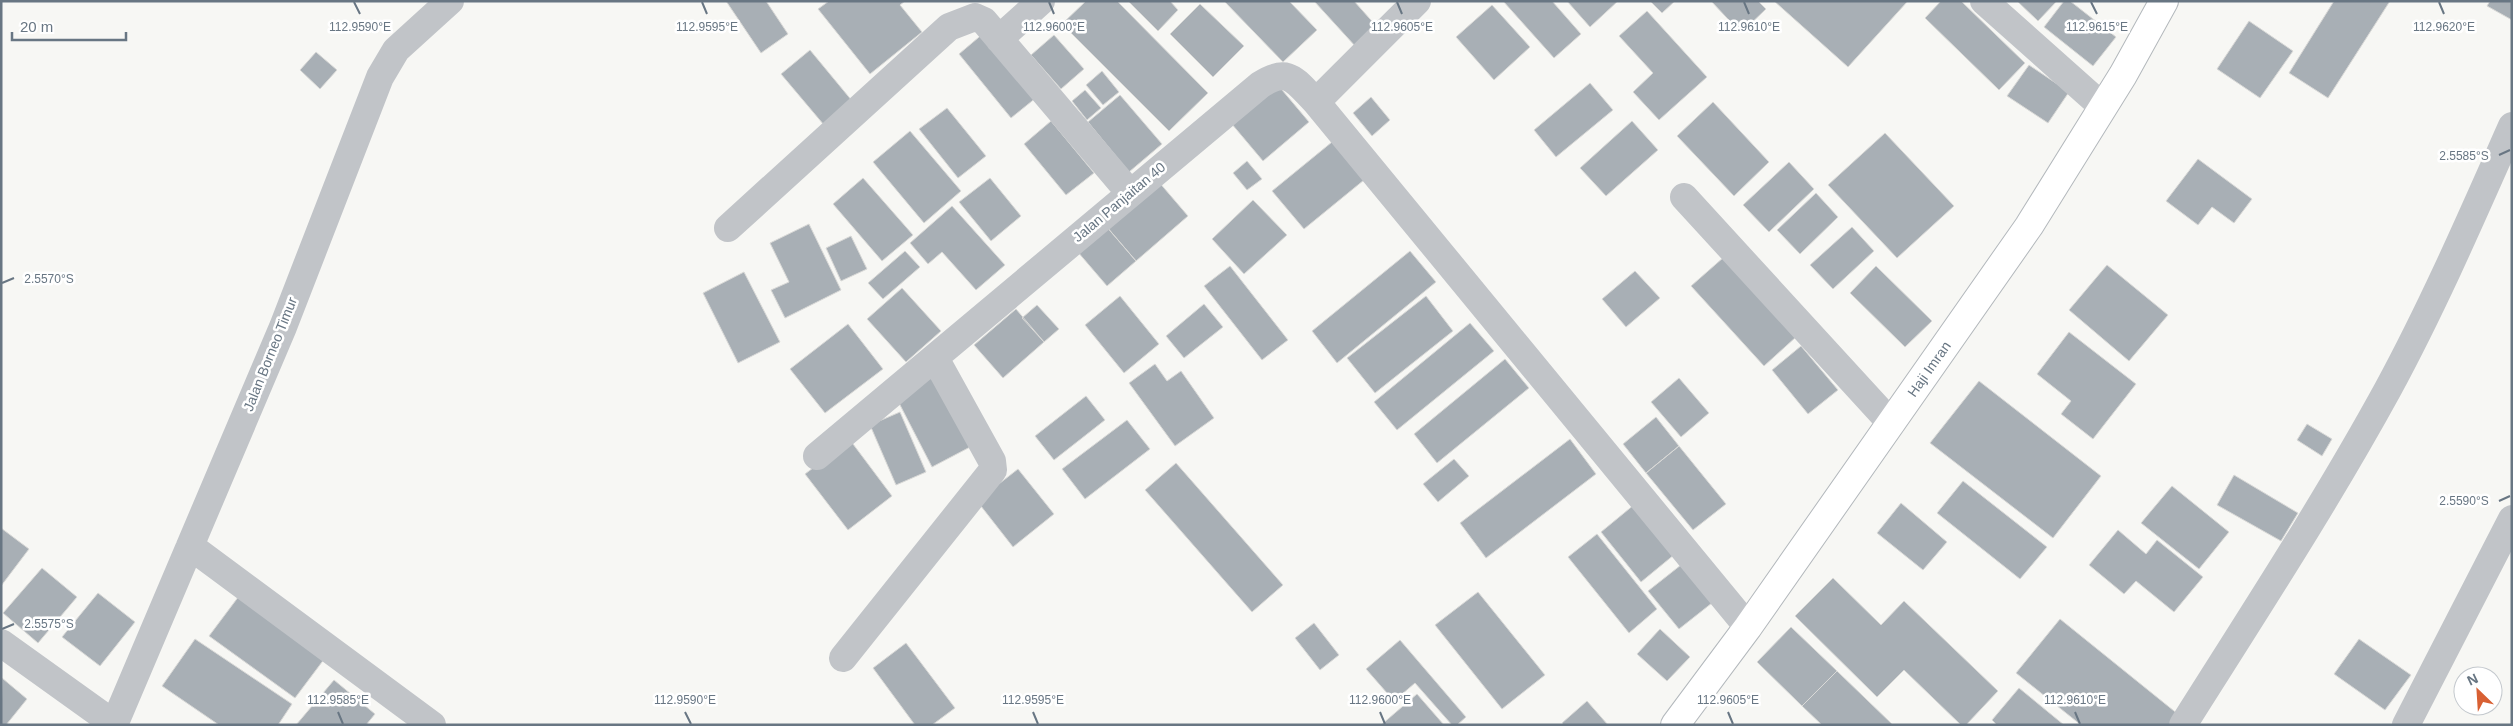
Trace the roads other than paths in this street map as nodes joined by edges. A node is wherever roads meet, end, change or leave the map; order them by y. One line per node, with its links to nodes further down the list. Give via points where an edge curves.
1 (450, 1): 17 (street, Jalan Borneo Timur, via 396,50 380,77 283,327)
2 (1041, 1): 6 (street)
3 (1417, 1): 7 (street)
4 (1984, 1): 8 (street)
5 (2164, 1): 8 (street, Haji Imran)
6 (999, 39): 10 (street); 12 (street, via 984,21 975,17 949,27)
7 (1316, 102): 10 (street, Jalan Panjaitan 40, via 1290,77 1280,74 1272,77); 18 (street, Jalan Panjaitan 40)
8 (2103, 107): 14 (street, Haji Imran, via 2029,226)
9 (2512, 126): 24 (street, via 2451,264 2389,387 2334,485)
10 (1130, 193): 13 (street, Jalan Panjaitan 40)
11 (1684, 197): 14 (street)
12 (728, 228)
13 (936, 358): 15 (street, Jalan Panjaitan 40); 20 (street, via 992,461 993,470)
14 (1891, 423): 18 (street, Haji Imran)
15 (817, 456)
16 (2512, 519): 25 (street)
17 (190, 546): 21 (street, Jalan Borneo Timur); 22 (street)
18 (1748, 627): 23 (street, Haji Imran)
19 (1, 643): 21 (street)
20 (843, 658)
21 (114, 724)
22 (432, 725)
23 (1675, 725)
24 (2183, 725)
25 (2406, 725)

